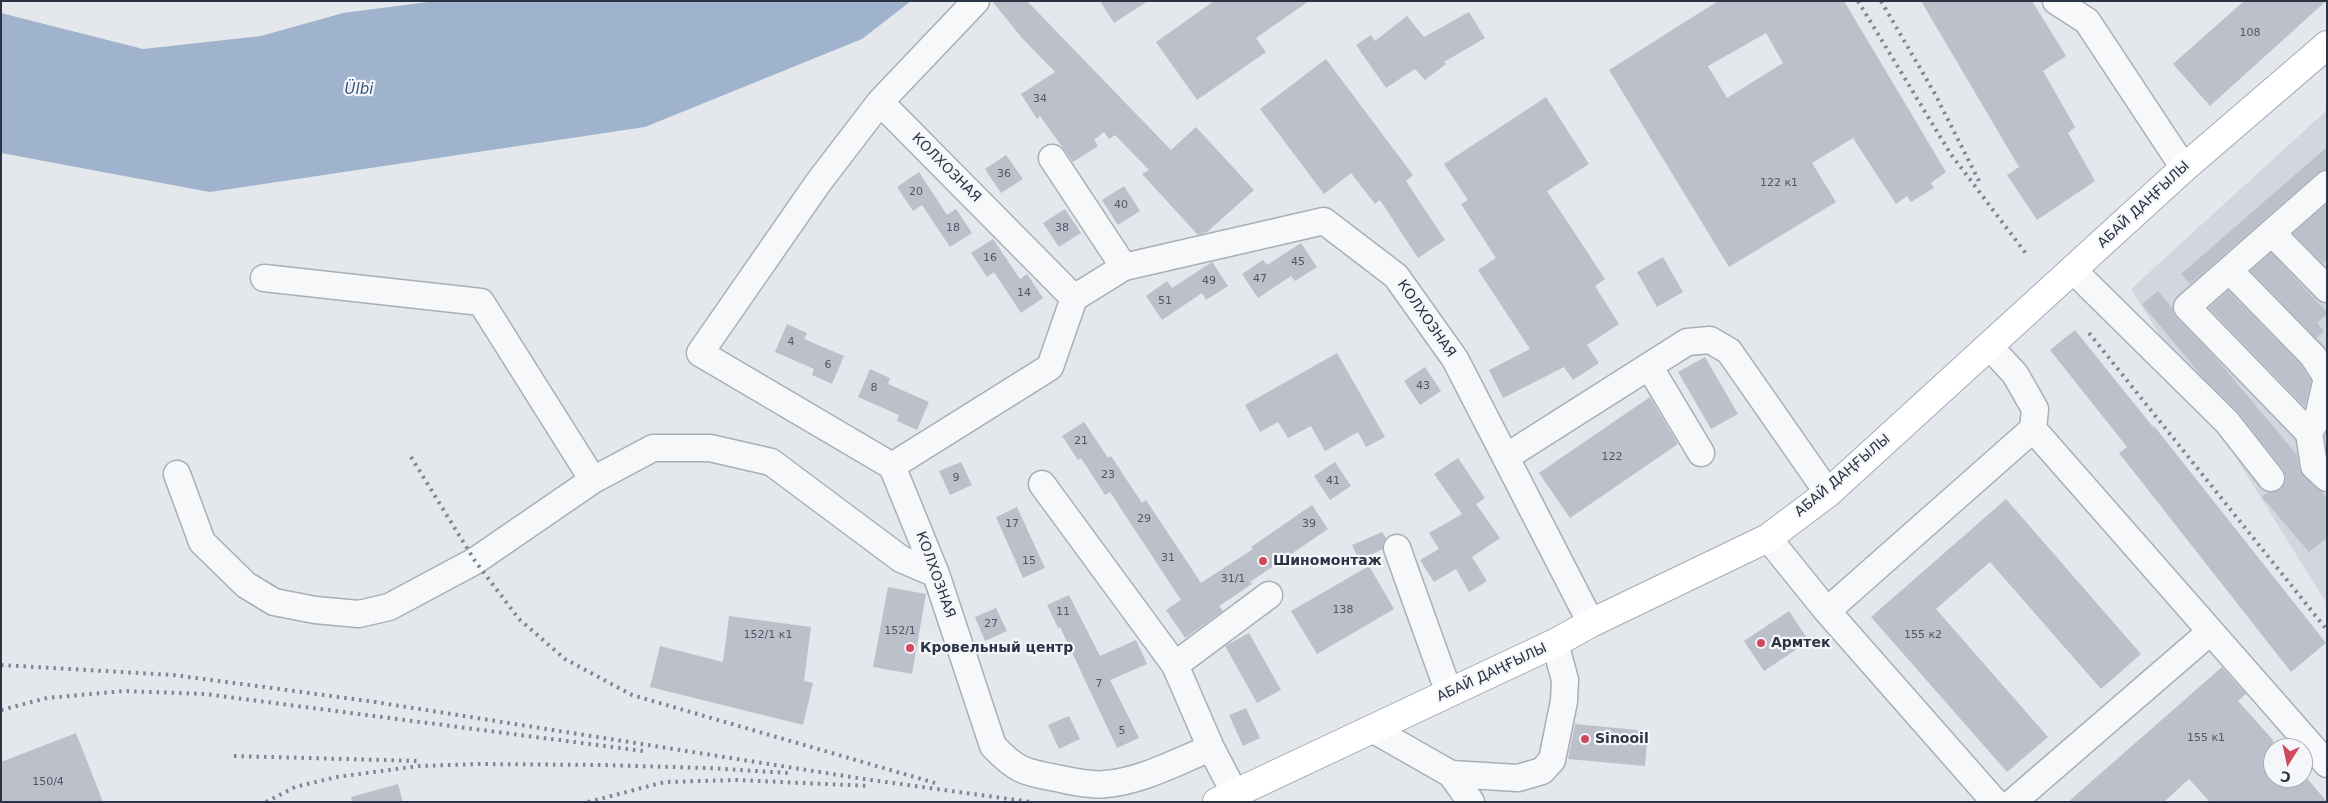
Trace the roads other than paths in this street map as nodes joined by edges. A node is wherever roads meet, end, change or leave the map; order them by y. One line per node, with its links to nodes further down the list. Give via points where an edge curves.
1 (976, 1): 4 (street)
2 (2056, 1): 6 (street, via 2087,21)
3 (2327, 45): 6 (main road, АБАЙ ДАҢҒЫЛЫ)
4 (880, 102): 14 (street, КОЛХОЗНАЯ); 22 (street, via 818,183 700,353)
5 (1052, 158): 9 (street)
6 (2184, 168): 11 (main road, АБАЙ ДАҢҒЫЛЫ)
7 (2327, 184): 8 (street)
8 (2272, 233): 10 (street); 13 (street)
9 (1124, 267): 14 (street, КОЛХОЗНАЯ); 21 (street, КОЛХОЗНАЯ, via 1324,222 1396,276 1455,358)
10 (2229, 270): 17 (street, via 2314,356); 19 (street, via 2187,307)
11 (2074, 271): 15 (main road, АБАЙ ДАҢҒЫЛЫ); 24 (street, via 2227,422)
12 (264, 278): 26 (street, via 481,302)
13 (2327, 289)
14 (1074, 298): 22 (street, via 1050,367)
15 (1989, 346): 18 (street, via 2016,374 2035,409); 28 (main road, АБАЙ ДАҢҒЫЛЫ)
16 (1649, 366): 20 (street); 21 (street); 28 (street, via 1686,342 1710,340 1729,351)
17 (2327, 378): 19 (street, via 2318,417)
18 (2033, 429): 33 (street); 35 (street)
19 (2309, 433): 25 (street, via 2314,466)
20 (1701, 453)
21 (1506, 457): 34 (street, КОЛХОЗНАЯ)
22 (892, 466): 31 (street, КОЛХОЗНАЯ)
23 (177, 474): 26 (street, via 202,542 246,585 274,602 359,614 389,607 475,561)
24 (2270, 478)
25 (2327, 478)
26 (593, 480): 31 (street, via 653,448 710,448 771,462 901,559)
27 (1042, 484): 37 (street)
28 (1828, 493): 29 (main road, АБАЙ ДАҢҒЫЛЫ)
29 (1768, 538): 33 (street); 34 (main road, АБАЙ ДАҢҒЫЛЫ)
30 (1397, 548): 38 (street)
31 (936, 574): 40 (street, КОЛХОЗНАЯ, via 993,746 1012,765 1031,774 1105,784 1137,778)
32 (1269, 595): 37 (street)
33 (1827, 611): 45 (street)
34 (1591, 623): 36 (main road, АБАЙ ДАҢҒЫЛЫ)
35 (2210, 632): 41 (street); 46 (street)
36 (1555, 644): 38 (main road, АБАЙ ДАҢҒЫЛЫ); 42 (street, via 1565,680 1552,760 1542,771 1518,778)
37 (1175, 665): 40 (street)
38 (1449, 693): 39 (main road, АБАЙ ДАҢҒЫЛЫ)
39 (1372, 729): 42 (street); 43 (main road, АБАЙ ДАҢҒЫЛЫ)
40 (1211, 748): 43 (street)
41 (2327, 764)
42 (1451, 774): 44 (street)
43 (1226, 798)
44 (1471, 802)
45 (1995, 802)
46 (2013, 802)

